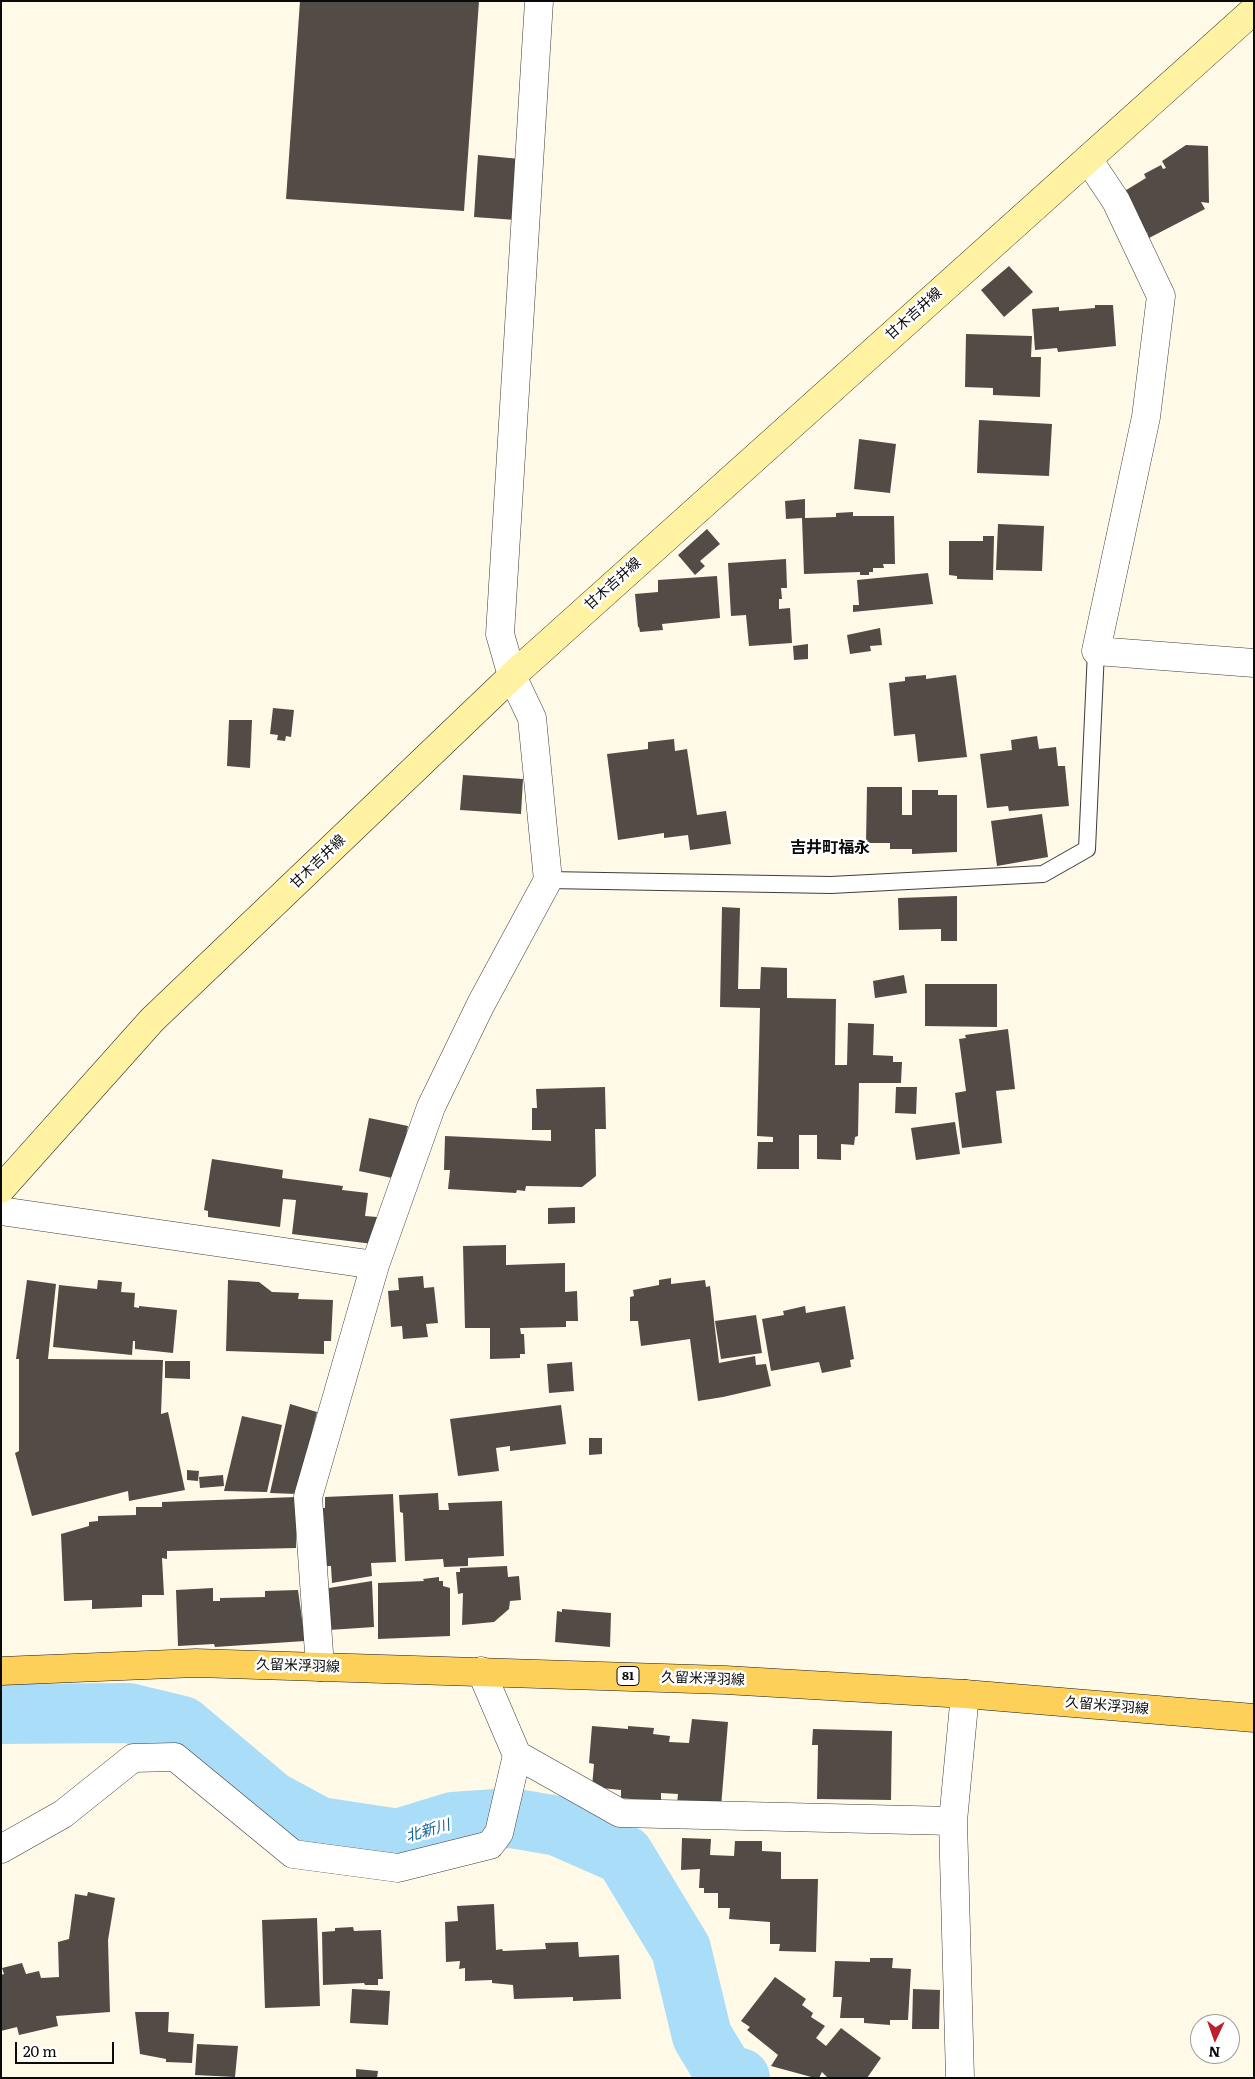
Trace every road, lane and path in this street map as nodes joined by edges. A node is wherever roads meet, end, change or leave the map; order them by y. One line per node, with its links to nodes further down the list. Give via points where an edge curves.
1 (539, 1): 6 (street, via 500,634)
2 (1254, 10): 3 (main road, 甘木吉井線)
3 (1088, 159): 4 (street, via 1116,201 1161,296 1146,416); 6 (main road, 甘木吉井線)
4 (1096, 651): 5 (street); 7 (lane, via 1087,849 1043,874 830,886)
5 (1254, 663)
6 (512, 676): 7 (street, via 532,718); 8 (main road, 甘木吉井線, via 152,1020)
7 (548, 880): 10 (street, via 481,1004 431,1107)
8 (1, 1189)
9 (1, 1211): 10 (street)
10 (376, 1265): 11 (street, via 308,1497)
11 (320, 1667): 12 (main road, 久留米浮羽線 / 81, via 196,1663); 13 (main road, 久留米浮羽線 / 81)
12 (1, 1671)
13 (481, 1671): 14 (main road, 久留米浮羽線 / 81, via 725,1680); 16 (street)
14 (965, 1694): 15 (main road, 久留米浮羽線 / 81); 17 (street)
15 (1254, 1718)
16 (517, 1755): 17 (street, via 620,1813); 18 (street, via 499,1833 490,1845 398,1868 293,1854 175,1757 133,1758 63,1814)
17 (953, 1821): 19 (street)
18 (1, 1850)
19 (960, 2078)

